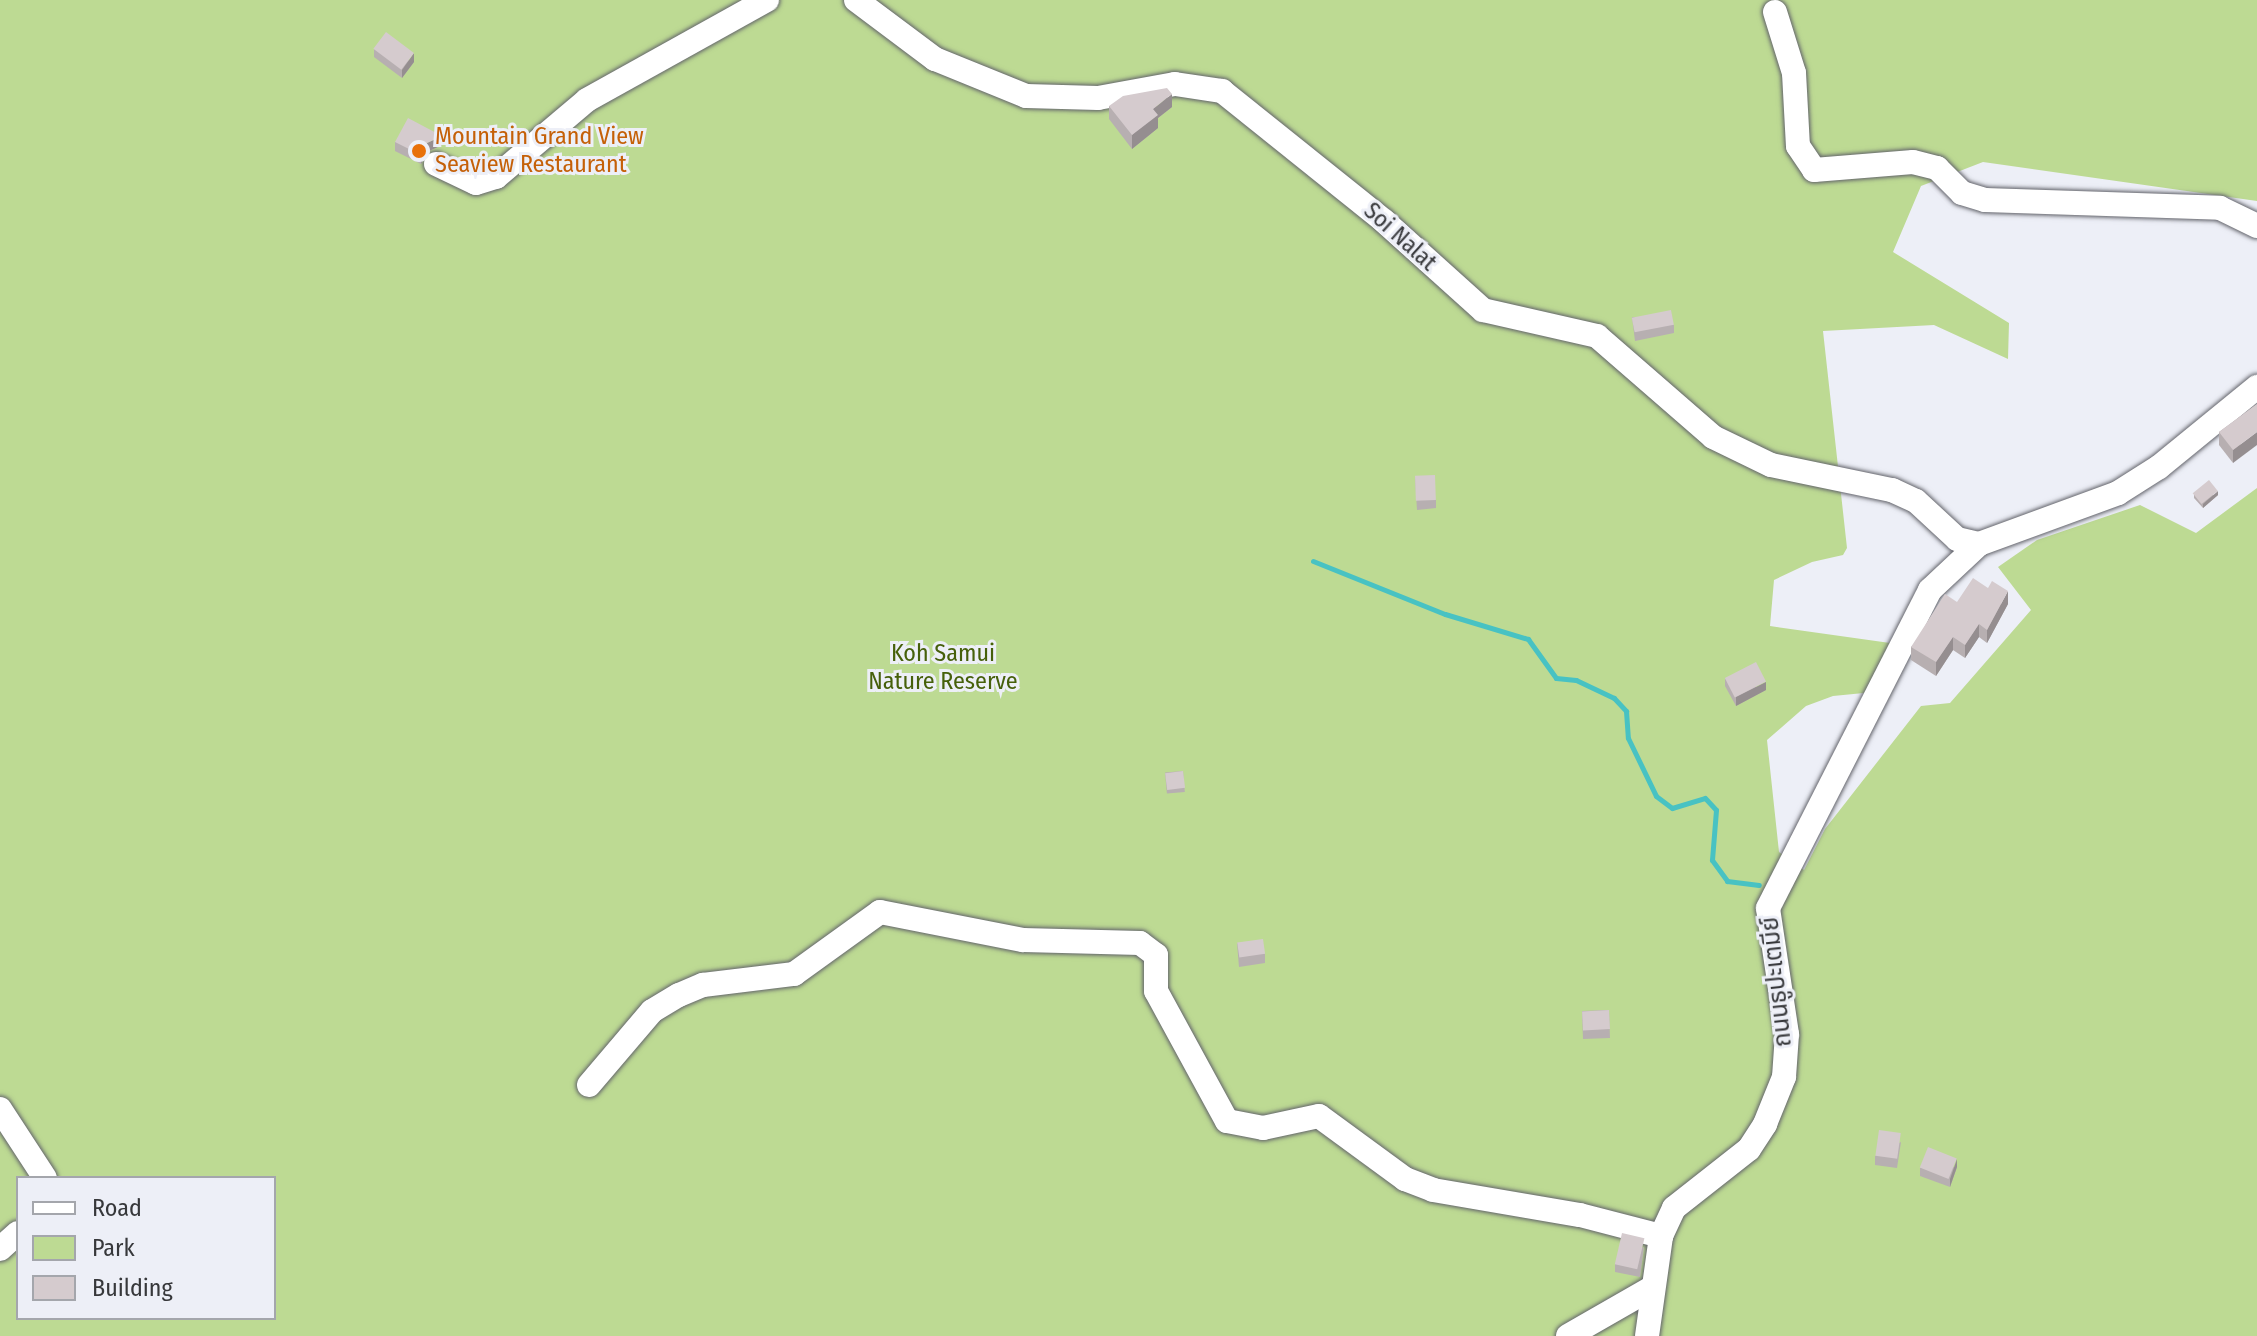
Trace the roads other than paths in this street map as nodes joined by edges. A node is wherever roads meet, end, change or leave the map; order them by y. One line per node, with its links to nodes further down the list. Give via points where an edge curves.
1 (767, 0): 4 (street, via 587,100 496,177 476,183)
2 (856, 0): 7 (street, Soi Nalat, via 935,59 1026,96 1098,98 1175,84 1222,91 1384,221 1483,310 1597,336 1713,437 1771,465 1892,490 1916,501)
3 (1775, 12): 5 (street, via 1794,73 1798,146 1814,170 1913,162 1937,168 1962,193 1985,200 2220,208)
4 (436, 164)
5 (2257, 226)
6 (2257, 387): 8 (street, ถนนธูปะเตมีย์, via 2118,493)
7 (1936, 523): 8 (street, via 1957,539); 9 (street, via 1941,549)
8 (1979, 544): 9 (street, ถนนธูปะเตมีย์)
9 (1930, 590): 14 (street, ถนนธูปะเตมีย์, via 1768,908 1787,1034 1784,1077 1765,1124 1749,1149 1674,1208)
10 (589, 1085): 14 (street, via 652,1011 703,985 794,974 880,912 1023,940 1140,943 1156,955 1156,991 1227,1121 1263,1128 1319,1116 1405,1179 1433,1190 1580,1215)
11 (0, 1109): 12 (street)
12 (44, 1176)
13 (16, 1235): 15 (street)
14 (1661, 1236): 16 (street, ถนนธูปะเตมีย์)
15 (0, 1249)
16 (1650, 1289): 17 (street); 18 (street, ถนนธูปะเตมีย์)
17 (1568, 1336)
18 (1647, 1336)

